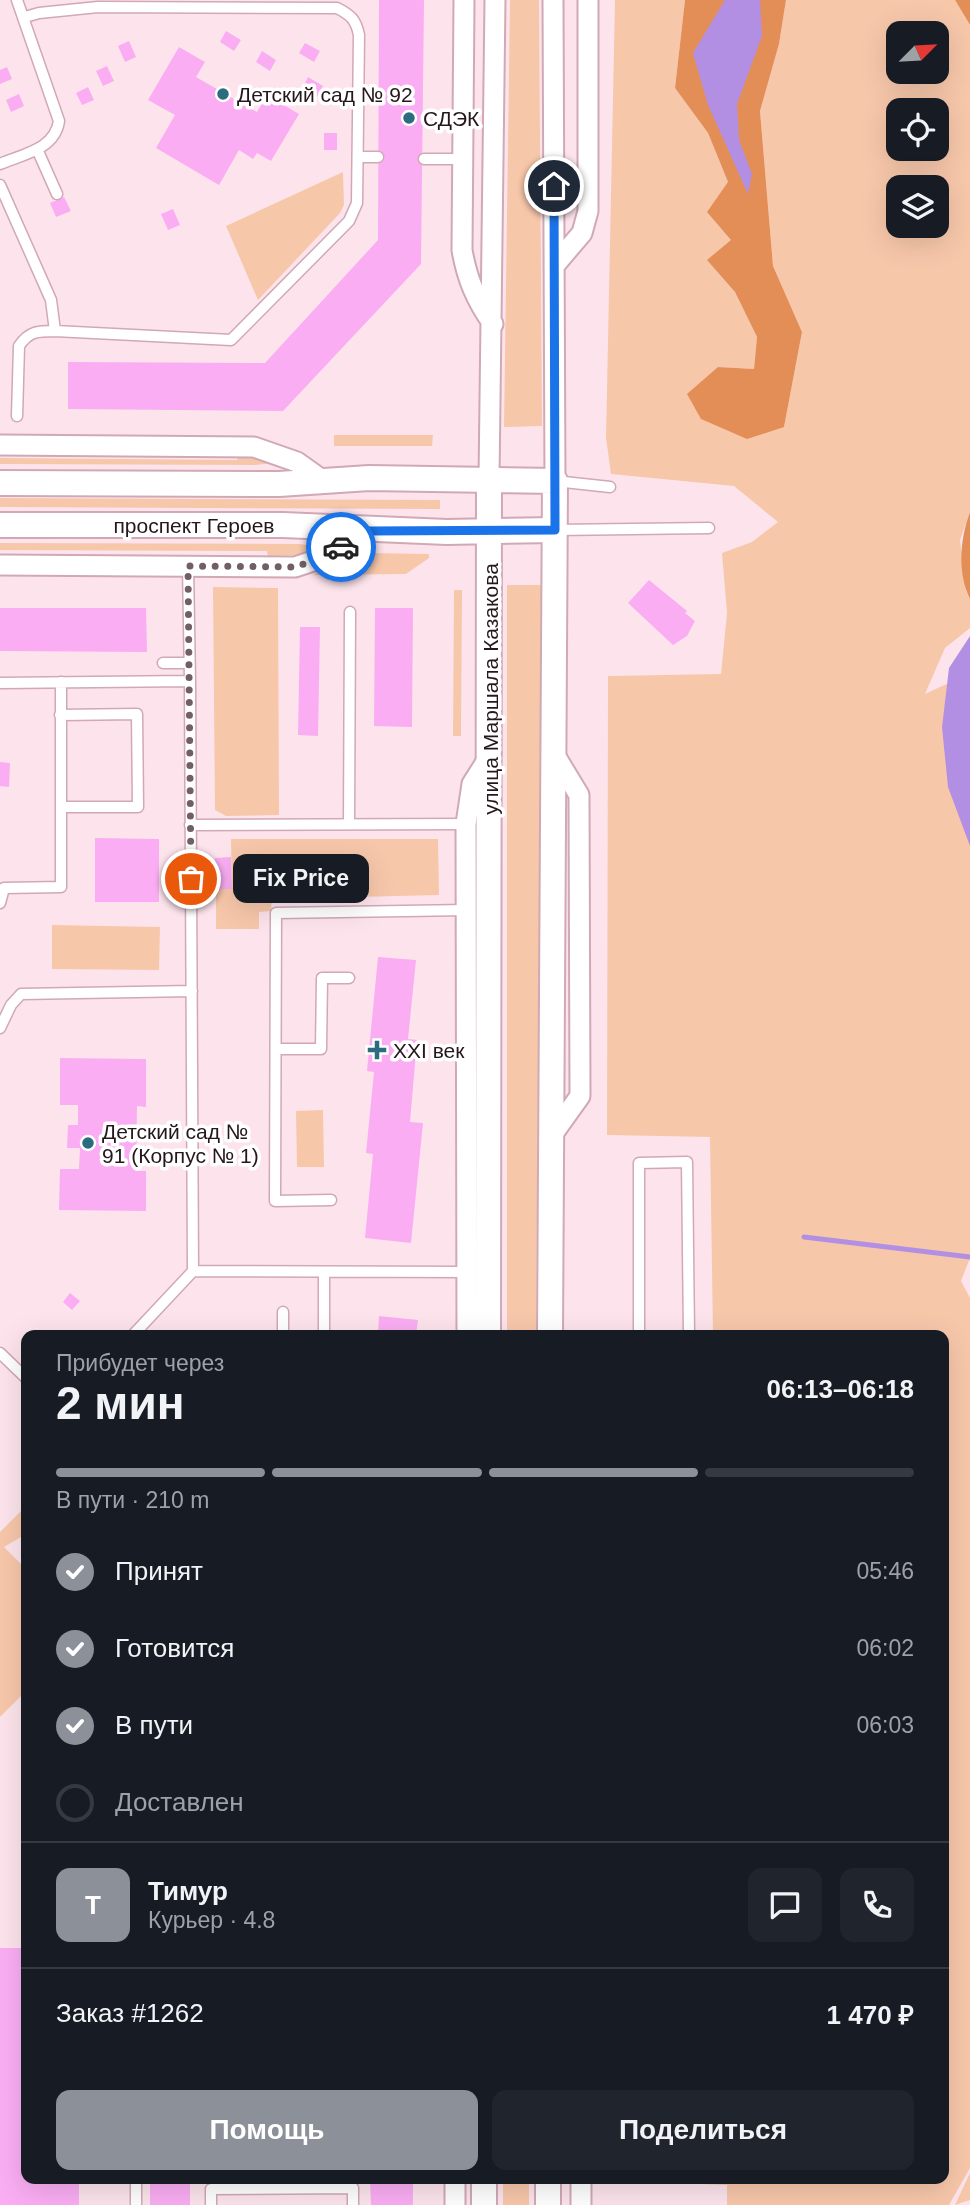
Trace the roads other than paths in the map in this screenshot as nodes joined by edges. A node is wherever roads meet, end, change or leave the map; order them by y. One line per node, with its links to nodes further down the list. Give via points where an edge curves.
1 (16, 0): 7 (lane)
2 (464, 0): 12 (street)
3 (495, 0): 17 (street, улица Маршала Казакова)
4 (554, 0): 16 (street)
5 (588, 0): 16 (street, via 588,211 582,233)
6 (98, 3): 7 (lane); 9 (lane, via 337,8 348,13 359,35)
7 (25, 18): 8 (lane, via 59,121 57,135)
8 (37, 149): 13 (lane); 15 (lane)
9 (358, 157): 10 (lane); 18 (lane, via 355,213 231,340)
10 (378, 158)
11 (424, 159): 12 (lane)
12 (462, 159): 17 (street, via 466,274)
13 (0, 164)
14 (0, 185): 18 (lane, via 51,300)
15 (57, 194)
16 (554, 266): 22 (street)
17 (493, 325): 21 (street, улица Маршала Казакова)
18 (55, 331): 19 (lane, via 36,331 25,336 19,346)
19 (17, 416)
20 (0, 444): 23 (street, via 254,447 297,463)
21 (489, 480): 22 (street, проспект Героев); 23 (street, проспект Героев); 30 (street, улица Маршала Казакова)
22 (555, 481): 25 (lane); 28 (street)
23 (325, 482): 24 (street, проспект Героев)
24 (0, 483)
25 (610, 487)
26 (0, 525): 29 (street, проспект Героев, via 283,525)
27 (709, 528): 28 (lane)
28 (555, 530): 30 (street, проспект Героев); 61 (street)
29 (369, 531): 30 (street, проспект Героев); 32 (street, via 322,558 295,567)
30 (489, 532): 40 (street, улица Маршала Казакова)
31 (0, 565): 32 (street)
32 (188, 566): 35 (lane)
33 (350, 612): 42 (lane)
34 (163, 663): 35 (lane)
35 (189, 663): 36 (lane)
36 (190, 681): 38 (lane); 44 (lane)
37 (0, 682): 38 (lane)
38 (61, 682): 39 (lane)
39 (61, 715): 41 (lane); 41 (lane, via 137,714 138,807)
40 (491, 753): 43 (street, via 472,784); 60 (street, улица Маршала Казакова)
41 (61, 807): 45 (lane, via 61,887 4,888)
42 (349, 824): 43 (lane); 44 (lane)
43 (466, 824): 46 (street)
44 (190, 825): 48 (lane)
45 (0, 903)
46 (468, 910): 50 (lane, via 276,913); 54 (street)
47 (349, 978): 50 (lane, via 322,978 321,1049)
48 (192, 991): 49 (lane, via 21,994); 52 (lane)
49 (0, 1028)
50 (276, 1049): 51 (lane, via 275,1201)
51 (331, 1200)
52 (193, 1271): 53 (lane); 56 (lane)
53 (324, 1272): 54 (lane); 58 (lane)
54 (465, 1272): 59 (street)
55 (283, 1312): 57 (lane)
56 (138, 1330)
57 (283, 1330)
58 (324, 1330)
59 (467, 1330)
60 (488, 1330)
61 (550, 1330)
62 (639, 1330): 63 (lane, via 639,1163 687,1162)
63 (688, 1330)
64 (0, 1353): 65 (lane)
65 (21, 1372)
66 (136, 2184): 71 (lane)
67 (455, 2184): 74 (street)
68 (485, 2184): 75 (street)
69 (548, 2184): 76 (street)
70 (581, 2184): 77 (street)
71 (136, 2205)
72 (211, 2205): 73 (lane, via 211,2189 353,2188)
73 (353, 2205)
74 (455, 2205)
75 (484, 2205)
76 (548, 2205)
77 (581, 2205)

